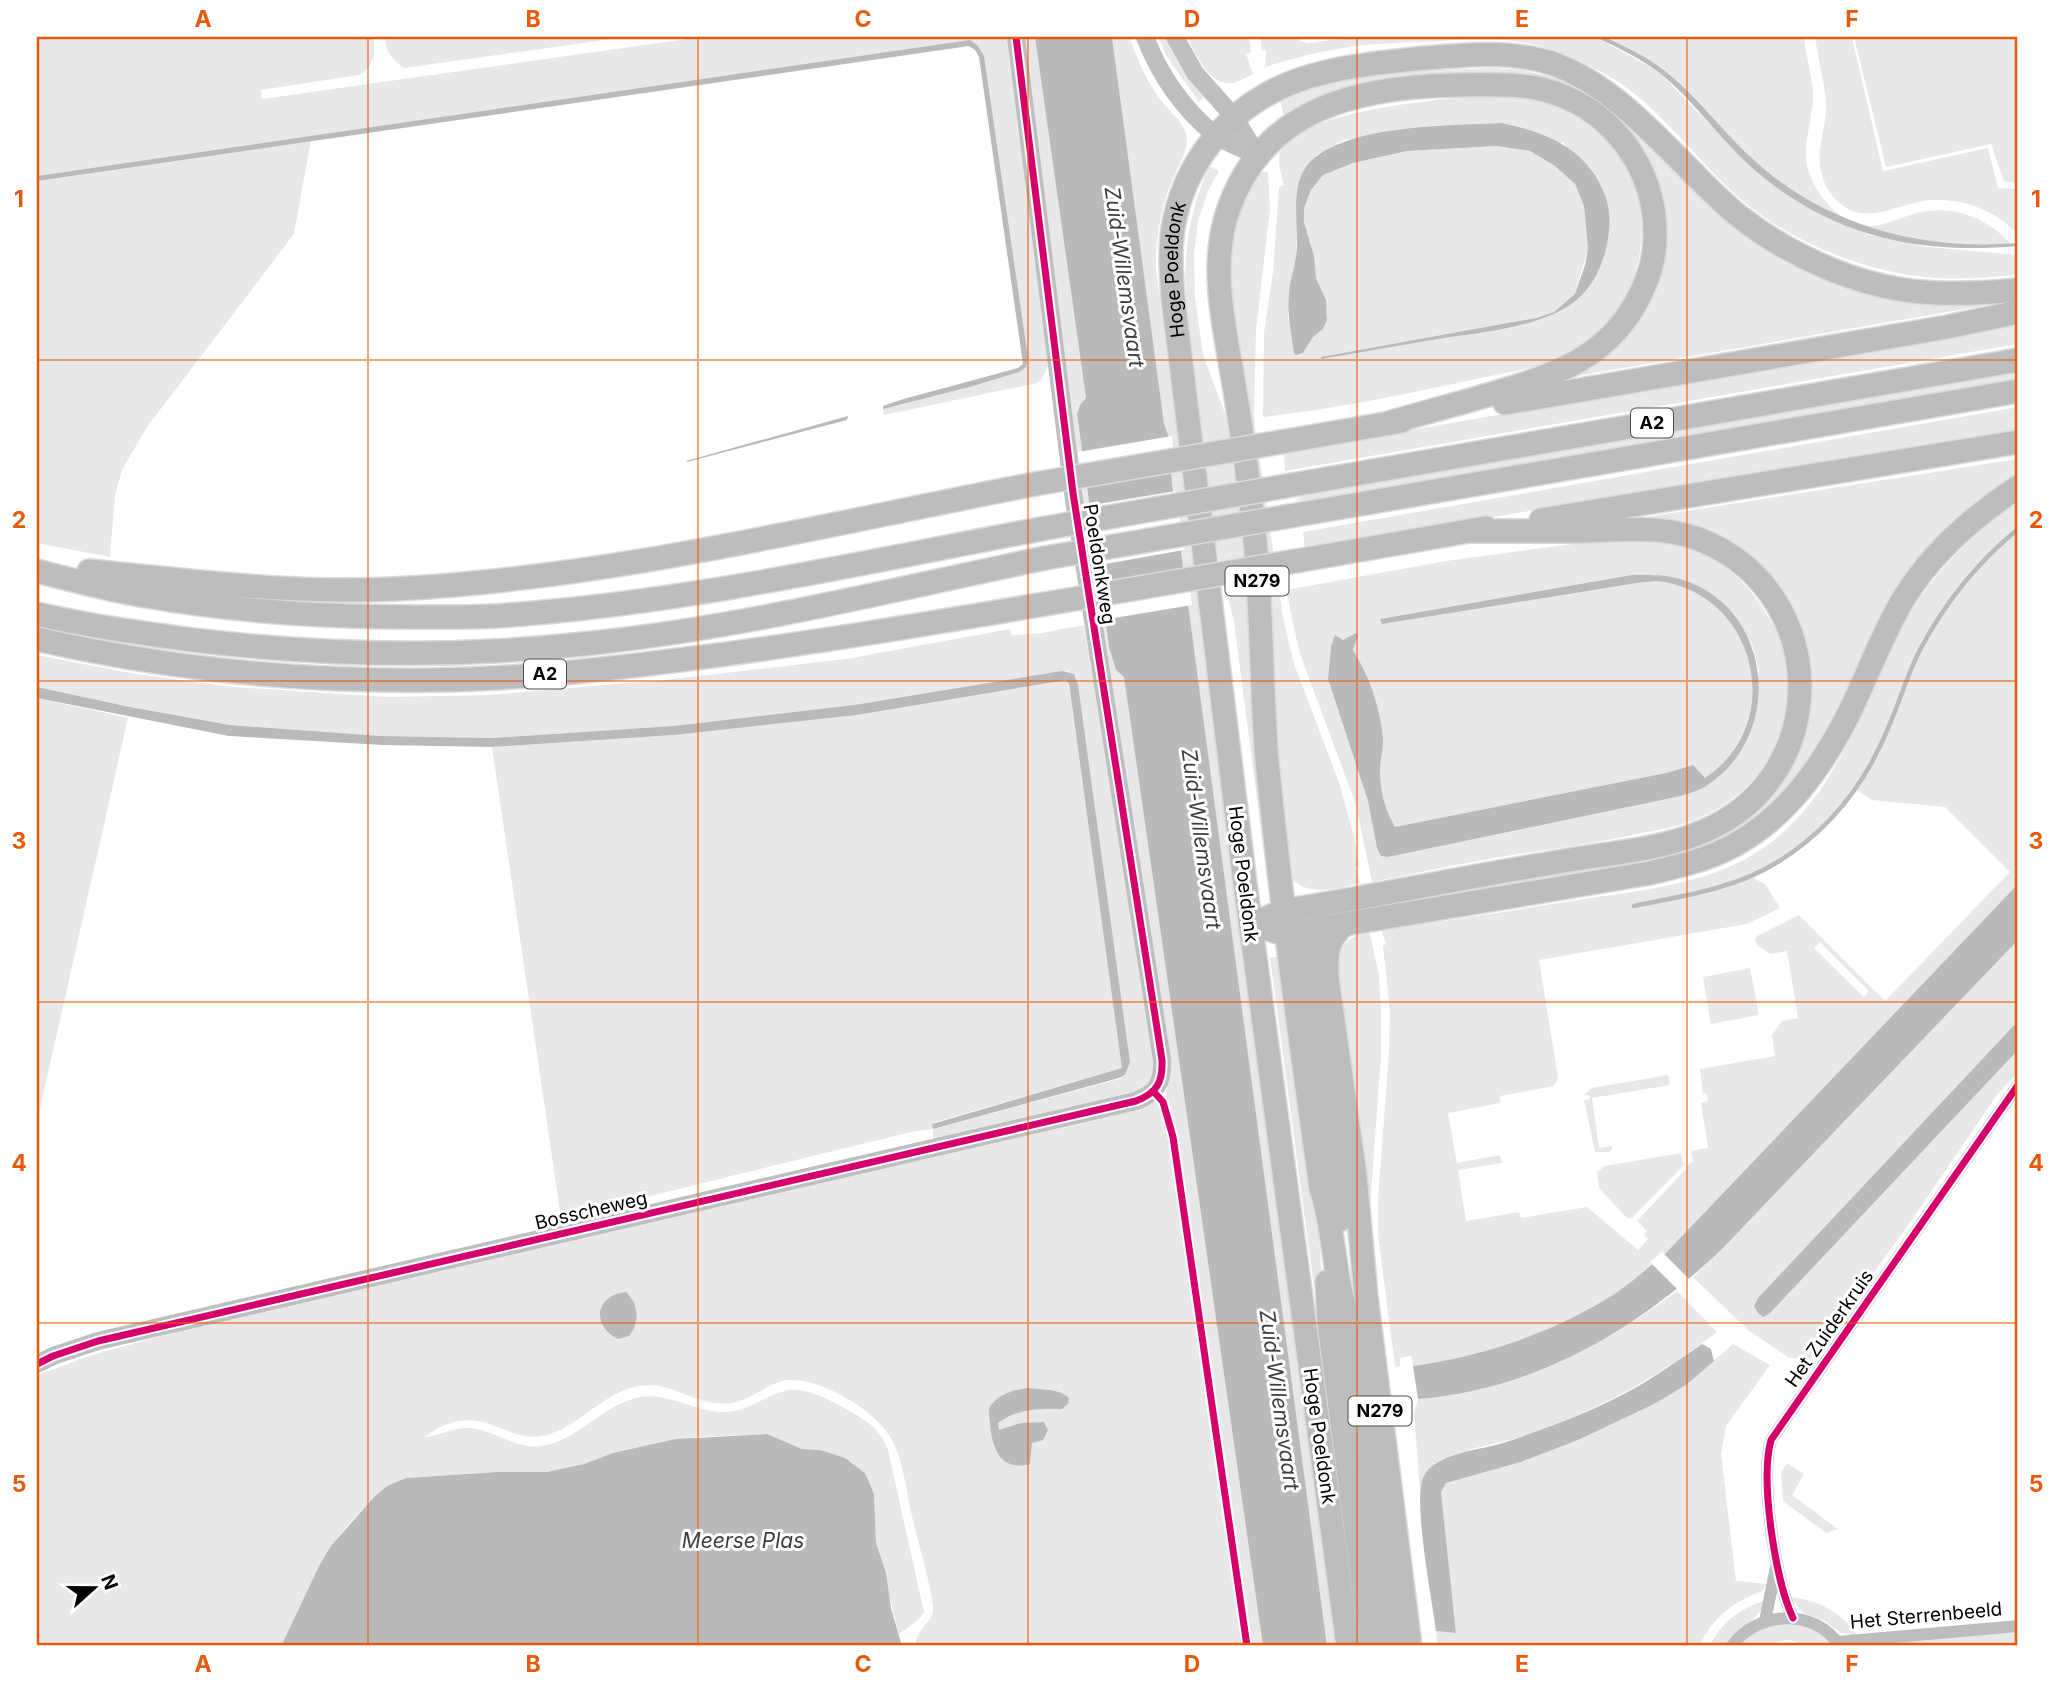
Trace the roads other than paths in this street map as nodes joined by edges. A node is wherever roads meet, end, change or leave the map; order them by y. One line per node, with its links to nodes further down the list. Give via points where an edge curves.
1 (1016, 37): 23 (street, Poeldonkweg, via 1073,493 1162,1060)
2 (1145, 37): 5 (street, via 1170,86)
3 (1175, 37): 4 (street, via 1195,73)
4 (1234, 117): 5 (highway, Hoge Poeldonk / N279); 6 (street); 7 (highway, Hoge Poeldonk, via 1288,84 1348,67 1460,55 1531,58 1578,75 1604,91 1741,218 1824,266 1859,280 1921,292)
5 (1215, 135): 6 (street); 20 (highway, Hoge Poeldonk / N279, via 1183,191 1175,217 1170,268)
6 (1258, 156): 11 (highway, A2, via 1305,116 1354,96 1415,86 1495,85 1542,89 1589,109 1619,135 1644,175 1655,220 1652,264 1637,303 1609,340 1549,376); 18 (highway, Hoge Poeldonk / N279, via 1236,190 1223,224 1219,278 1255,543 1267,754)
7 (2018, 290)
8 (2018, 312): 11 (highway, A2)
9 (2018, 360): 15 (highway, A2, bridge, via 586,608 506,615 323,615 137,595)
10 (2018, 391): 16 (highway, A2, bridge, via 1045,558 800,610 594,643 386,654 244,646)
11 (1389, 423): 15 (highway, A2, bridge, via 1035,484 610,567 463,585 247,587)
12 (2018, 442): 14 (highway, A2)
13 (2018, 487): 19 (highway, A2, via 1979,515 1929,564 1890,622 1850,711 1814,773 1779,814 1751,835 1698,860 1650,873)
14 (1471, 531): 17 (highway, A2, bridge, via 821,642 516,677 382,680 240,672); 18 (highway, A2, via 1662,530 1726,552 1760,580 1775,600 1796,646 1800,699 1787,750 1772,776 1739,810 1684,839 1565,860)
15 (37, 569)
16 (37, 614)
17 (37, 639)
18 (1284, 922): 20 (highway, A2); 21 (highway, A2); 24 (highway, Hoge Poeldonk / N279)
19 (1345, 924): 21 (highway, A2); 35 (highway, N279, via 1327,946 1327,978)
20 (1251, 925): 32 (highway, Hoge Poeldonk / N279)
21 (1321, 927): 25 (highway, N279, via 1309,947 1307,967 1341,1212)
22 (2018, 1085): 27 (street, Het Zuiderkruis, via 1771,1440 1766,1459)
23 (1154, 1092): 26 (street, Bosscheweg, via 1136,1101 98,1341)
24 (1321, 1188): 25 (highway, Hoge Poeldonk / N279); 33 (highway, N279, via 1329,1324)
25 (1348, 1318): 34 (highway, Hoge Poeldonk / N279)
26 (37, 1364)
27 (1776, 1567): 28 (street, Het Zuiderkruis); 29 (street, Het Zuiderkruis)
28 (1793, 1618): 29 (street); 31 (street, via 1819,1626)
29 (1765, 1621): 36 (street, via 1739,1636)
30 (2018, 1626): 31 (street, Het Sterrenbeeld)
31 (1839, 1644)
32 (1348, 1646)
33 (1371, 1646)
34 (1389, 1646)
35 (1410, 1646)
36 (1732, 1646)

